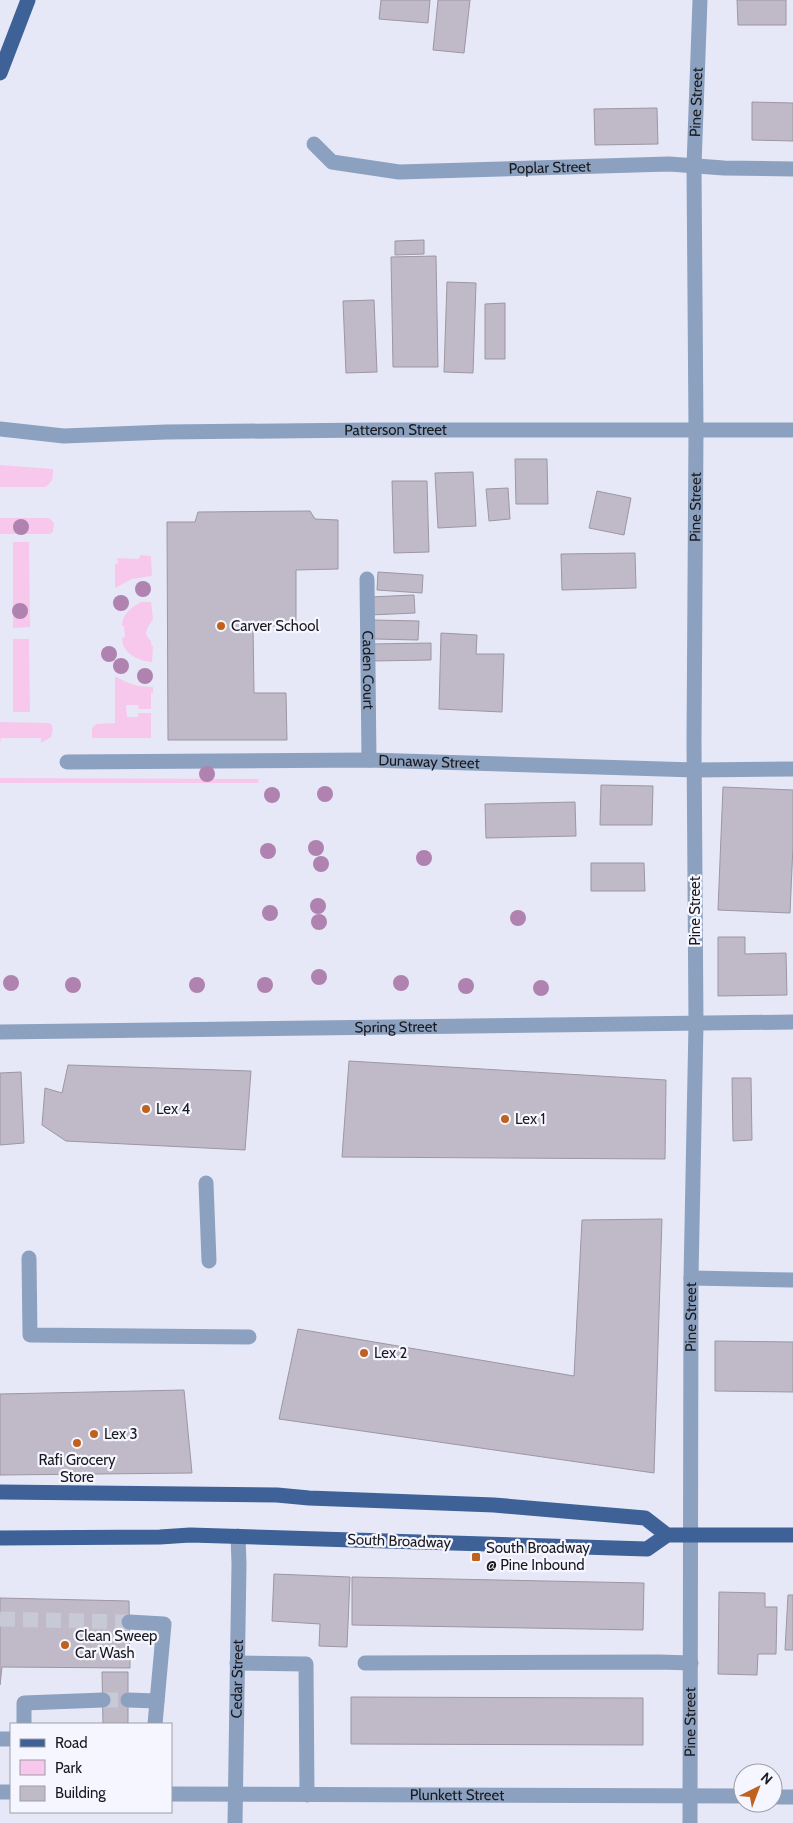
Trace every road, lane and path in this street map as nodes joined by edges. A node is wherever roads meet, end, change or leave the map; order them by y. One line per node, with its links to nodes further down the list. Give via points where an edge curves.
1 (28, 0): 3 (main road)
2 (700, 0): 5 (street, Pine Street)
3 (0, 73)
4 (314, 144): 5 (street, Poplar Street, via 332,162 399,172 630,164)
5 (694, 166): 6 (street, Poplar Street); 8 (street, Pine Street)
6 (793, 169)
7 (0, 429): 8 (street, Patterson Street, via 64,436 342,430)
8 (696, 430): 9 (street, Patterson Street); 13 (street, Pine Street)
9 (793, 430)
10 (367, 579): 11 (street, Caden Court)
11 (369, 760): 12 (street, Dunaway Street); 13 (street, Dunaway Street)
12 (67, 762)
13 (695, 770): 14 (street, Dunaway Street); 16 (street, Pine Street)
14 (793, 770)
15 (793, 1022): 16 (street, Spring Street)
16 (696, 1024): 17 (street, Spring Street); 21 (street, Pine Street)
17 (0, 1032)
18 (206, 1183): 20 (street)
19 (29, 1258): 23 (street, via 30,1335)
20 (209, 1261)
21 (691, 1278): 22 (street); 25 (street, Pine Street)
22 (793, 1280)
23 (249, 1337)
24 (0, 1492): 26 (main road, via 276,1495 494,1505 644,1518)
25 (691, 1534): 26 (main road); 27 (main road); 33 (street, Pine Street)
26 (667, 1535): 28 (main road, South Broadway, via 647,1549)
27 (793, 1535)
28 (238, 1536): 29 (main road, South Broadway); 31 (street, Cedar Street)
29 (0, 1538)
30 (129, 1622): 36 (street, via 164,1624)
31 (237, 1663): 40 (street, Cedar Street); 41 (street, via 306,1664)
32 (365, 1663): 33 (street)
33 (691, 1663): 42 (street, Pine Street)
34 (103, 1700): 37 (street, via 24,1703)
35 (128, 1700): 36 (street)
36 (157, 1701): 38 (street)
37 (24, 1723)
38 (155, 1723)
39 (172, 1794): 40 (street, Plunkett Street)
40 (235, 1795): 41 (street, Plunkett Street); 44 (street, Cedar Street)
41 (307, 1795): 42 (street, Plunkett Street)
42 (691, 1796): 43 (street, Plunkett Street); 45 (street, Pine Street)
43 (733, 1796)
44 (235, 1823)
45 (690, 1823)

